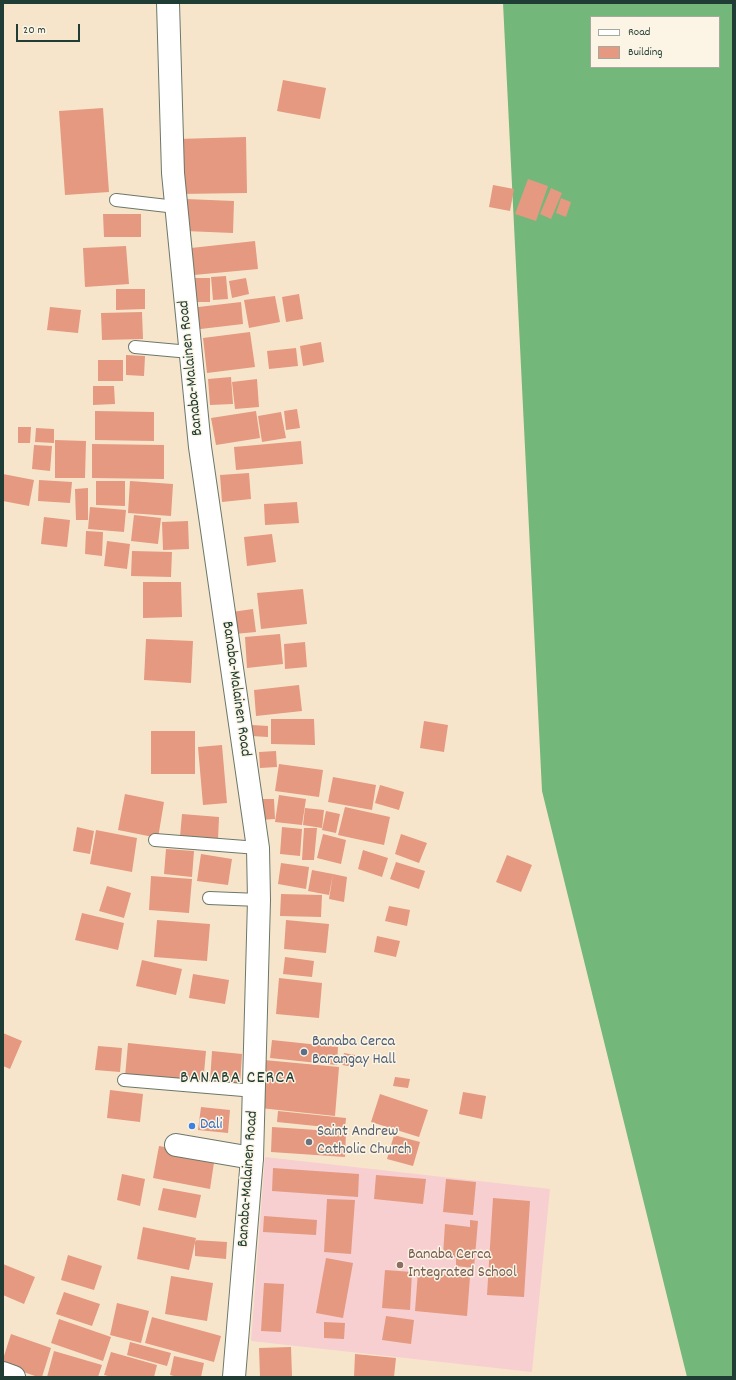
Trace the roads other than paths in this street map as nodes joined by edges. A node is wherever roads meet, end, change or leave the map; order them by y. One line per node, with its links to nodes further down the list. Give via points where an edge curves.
1 (168, 3): 3 (street, Banaba-Malainen Road)
2 (116, 200): 3 (lane)
3 (176, 207): 5 (street, Banaba-Malainen Road)
4 (135, 347): 5 (lane)
5 (190, 352): 7 (street, Banaba-Malainen Road, via 200,447)
6 (155, 840): 7 (lane)
7 (258, 848): 9 (street, Banaba-Malainen Road)
8 (209, 898): 9 (lane)
9 (259, 900): 11 (street, Banaba-Malainen Road)
10 (124, 1080): 11 (lane)
11 (255, 1091): 13 (street, Banaba-Malainen Road)
12 (176, 1145): 13 (street)
13 (252, 1158): 16 (street, Banaba-Malainen Road)
14 (3, 1373): 15 (street)
15 (14, 1377)
16 (234, 1377)

